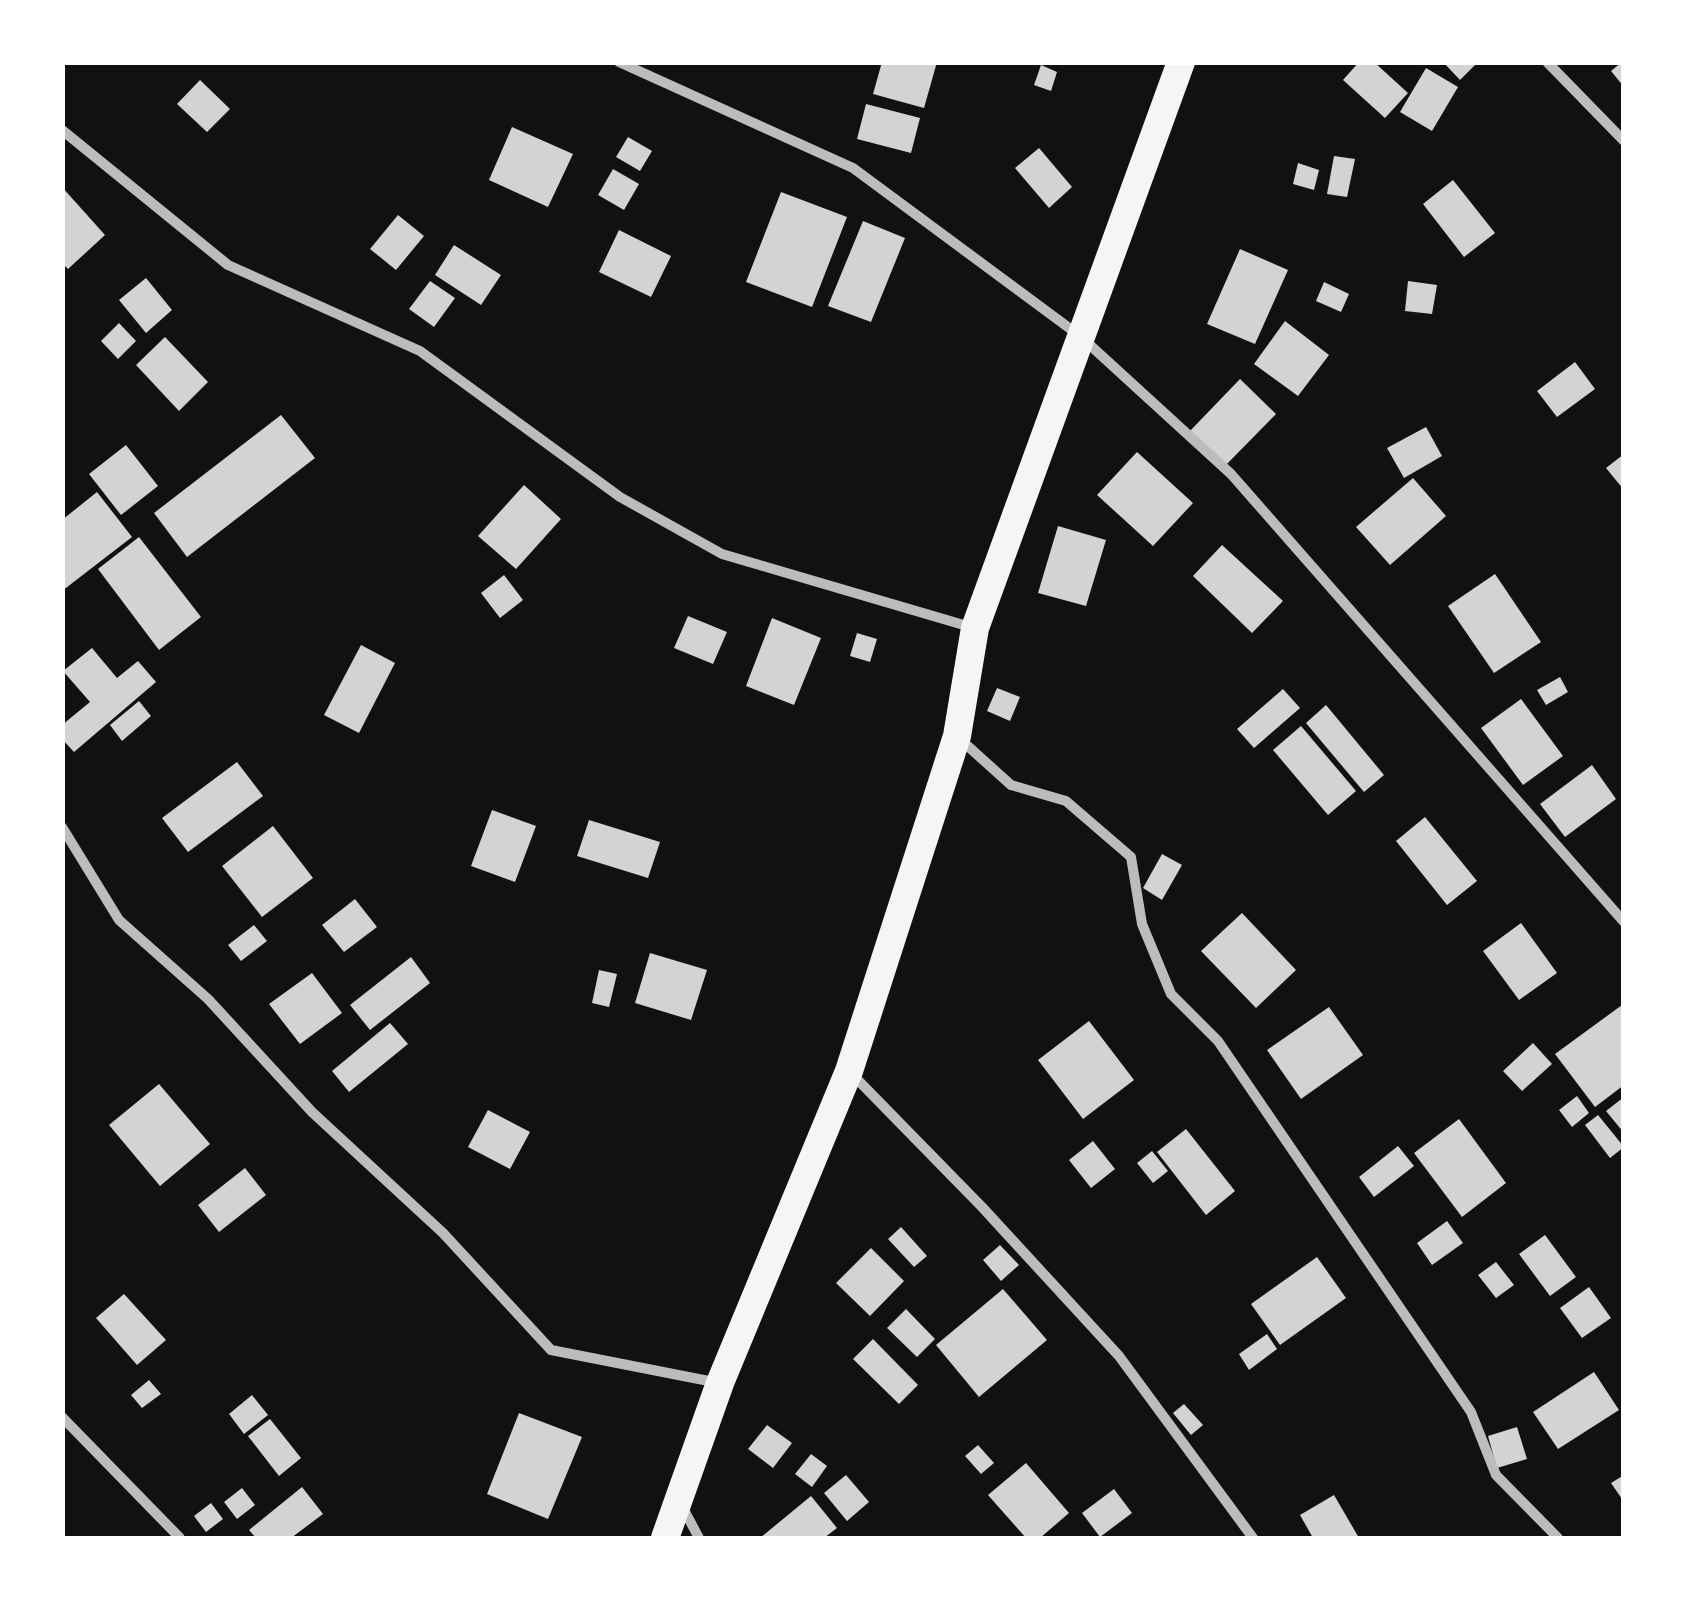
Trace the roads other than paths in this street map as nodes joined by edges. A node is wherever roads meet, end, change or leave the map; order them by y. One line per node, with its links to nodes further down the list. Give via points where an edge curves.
1 (620, 62): 6 (street, via 853,168)
2 (1180, 62): 6 (highway)
3 (1547, 62): 5 (street)
4 (62, 130): 7 (street, via 228,266 420,352 620,497 722,554)
5 (1624, 141)
6 (1080, 336): 7 (highway); 10 (street, via 1231,474)
7 (975, 628): 8 (highway)
8 (957, 736): 11 (highway); 19 (street, via 1010,784 1066,801 1131,857 1142,924 1171,994 1218,1042 1471,1412 1496,1475)
9 (62, 827): 12 (street, via 119,920 208,999 551,1350)
10 (1624, 922)
11 (849, 1072): 12 (highway); 18 (street, via 1119,1356)
12 (720, 1383): 14 (highway)
13 (62, 1417): 15 (street)
14 (680, 1503): 16 (highway); 17 (street)
15 (180, 1538)
16 (666, 1538)
17 (699, 1538)
18 (1253, 1538)
19 (1558, 1538)

